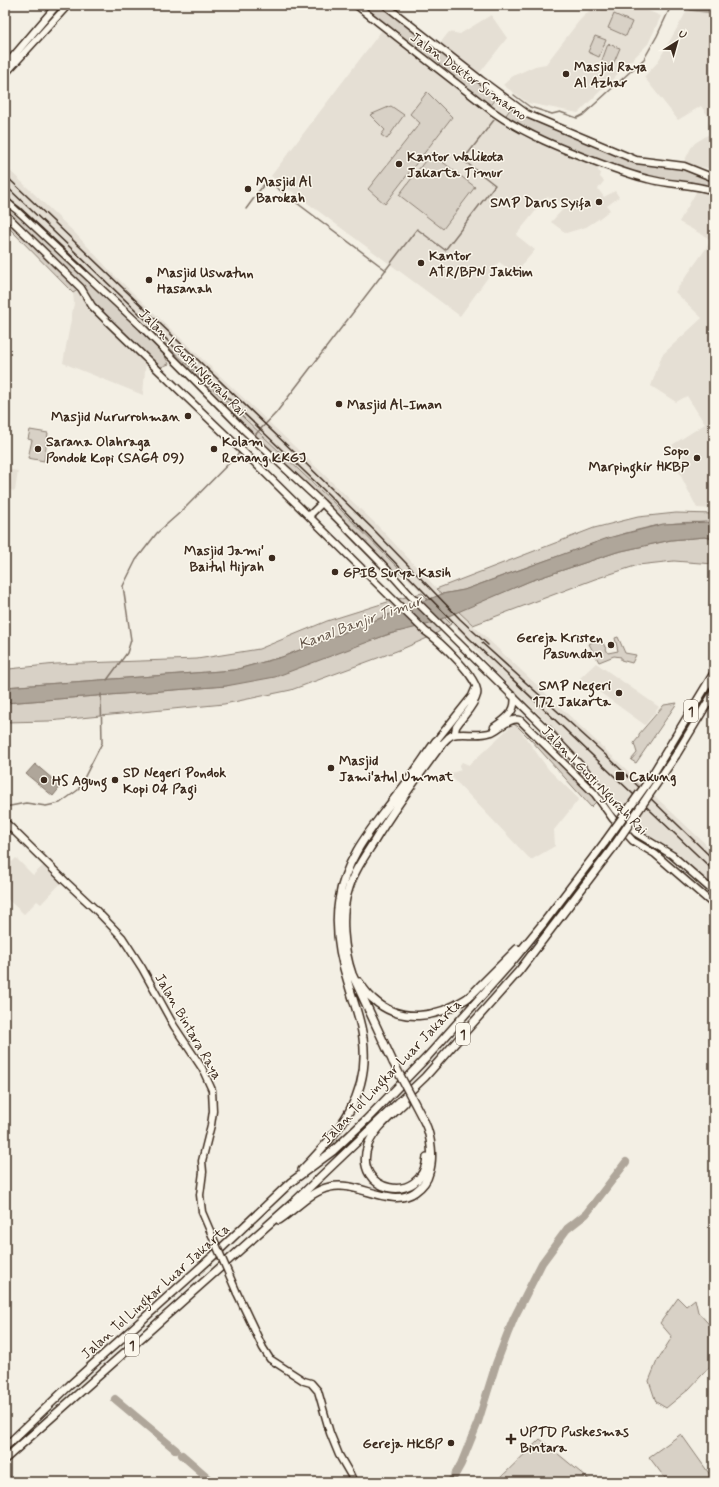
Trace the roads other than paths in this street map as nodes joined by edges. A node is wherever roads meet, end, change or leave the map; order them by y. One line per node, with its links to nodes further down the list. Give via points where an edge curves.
1 (57, 5): 5 (main road)
2 (68, 5): 6 (main road)
3 (356, 5): 8 (main road, Jalan Doktor Sumarno, via 515,126 632,175)
4 (385, 5): 7 (main road, Jalan Doktor Sumarno, via 527,114 636,160 684,166)
5 (5, 66)
6 (5, 74)
7 (714, 178)
8 (714, 191)
9 (5, 201): 11 (main road, Jalan I Gusti Ngurah Rai, via 133,320)
10 (5, 214): 12 (main road, Jalan I Gusti Ngurah Rai, via 81,288 92,306 106,320)
11 (322, 503): 12 (main road); 16 (main road, Jalan I Gusti Ngurah Rai, via 441,627)
12 (309, 516): 14 (main road, Jalan I Gusti Ngurah Rai, via 452,655)
13 (714, 673): 23 (highway, Jalan Tol Lingkar Luar Jakarta / 1, bridge, via 648,782)
14 (473, 679): 17 (main road, via 477,696 456,726); 19 (main road, via 475,688 472,696)
15 (714, 692): 27 (highway, Jalan Tol Lingkar Luar Jakarta / 1, bridge, via 676,755 612,849 519,971)
16 (514, 696): 18 (main road, Jalan I Gusti Ngurah Rai, via 514,708 506,718 487,731); 21 (main road, Jalan I Gusti Ngurah Rai, via 577,761 636,833 672,855)
17 (457, 734): 18 (main road, Jalan I Gusti Ngurah Rai); 19 (main road)
18 (471, 735): 22 (main road, Jalan I Gusti Ngurah Rai, via 489,732 513,719 520,720 595,794 633,841 656,854)
19 (438, 743): 24 (highway, via 354,855 345,875 339,899 337,929); 25 (highway, via 358,867 348,891 344,938)
20 (5, 822): 33 (main road, Jalan Bintara Raya, bridge, via 122,937 174,1026 202,1068 212,1090 213,1111 202,1161 202,1212 267,1356 311,1383 318,1391 330,1433)
21 (714, 892)
22 (714, 905)
23 (545, 921): 25 (highway, via 467,998 433,1014 418,1016 388,1009 373,999); 29 (highway, Jalan Tol Lingkar Luar Jakarta / 1, via 428,1056 333,1151)
24 (341, 957): 26 (highway); 29 (highway, via 364,1039 363,1075 356,1101 344,1120 324,1148)
25 (352, 974): 26 (highway)
26 (391, 1062): 28 (highway, bridge)
27 (417, 1084): 28 (highway, via 417,1090 379,1129 368,1146 366,1166 378,1184 402,1188 413,1184 422,1175 428,1152); 30 (highway, Jalan Tol Lingkar Luar Jakarta / 1)
28 (422, 1121): 30 (highway, via 428,1129 430,1169 427,1180 411,1195 394,1198 353,1188 331,1186 316,1193)
29 (291, 1182): 31 (highway, Jalan Tol Lingkar Luar Jakarta / 1)
30 (260, 1233): 32 (highway, Jalan Tol Lingkar Luar Jakarta / 1)
31 (5, 1447)
32 (5, 1459)
33 (354, 1482)

